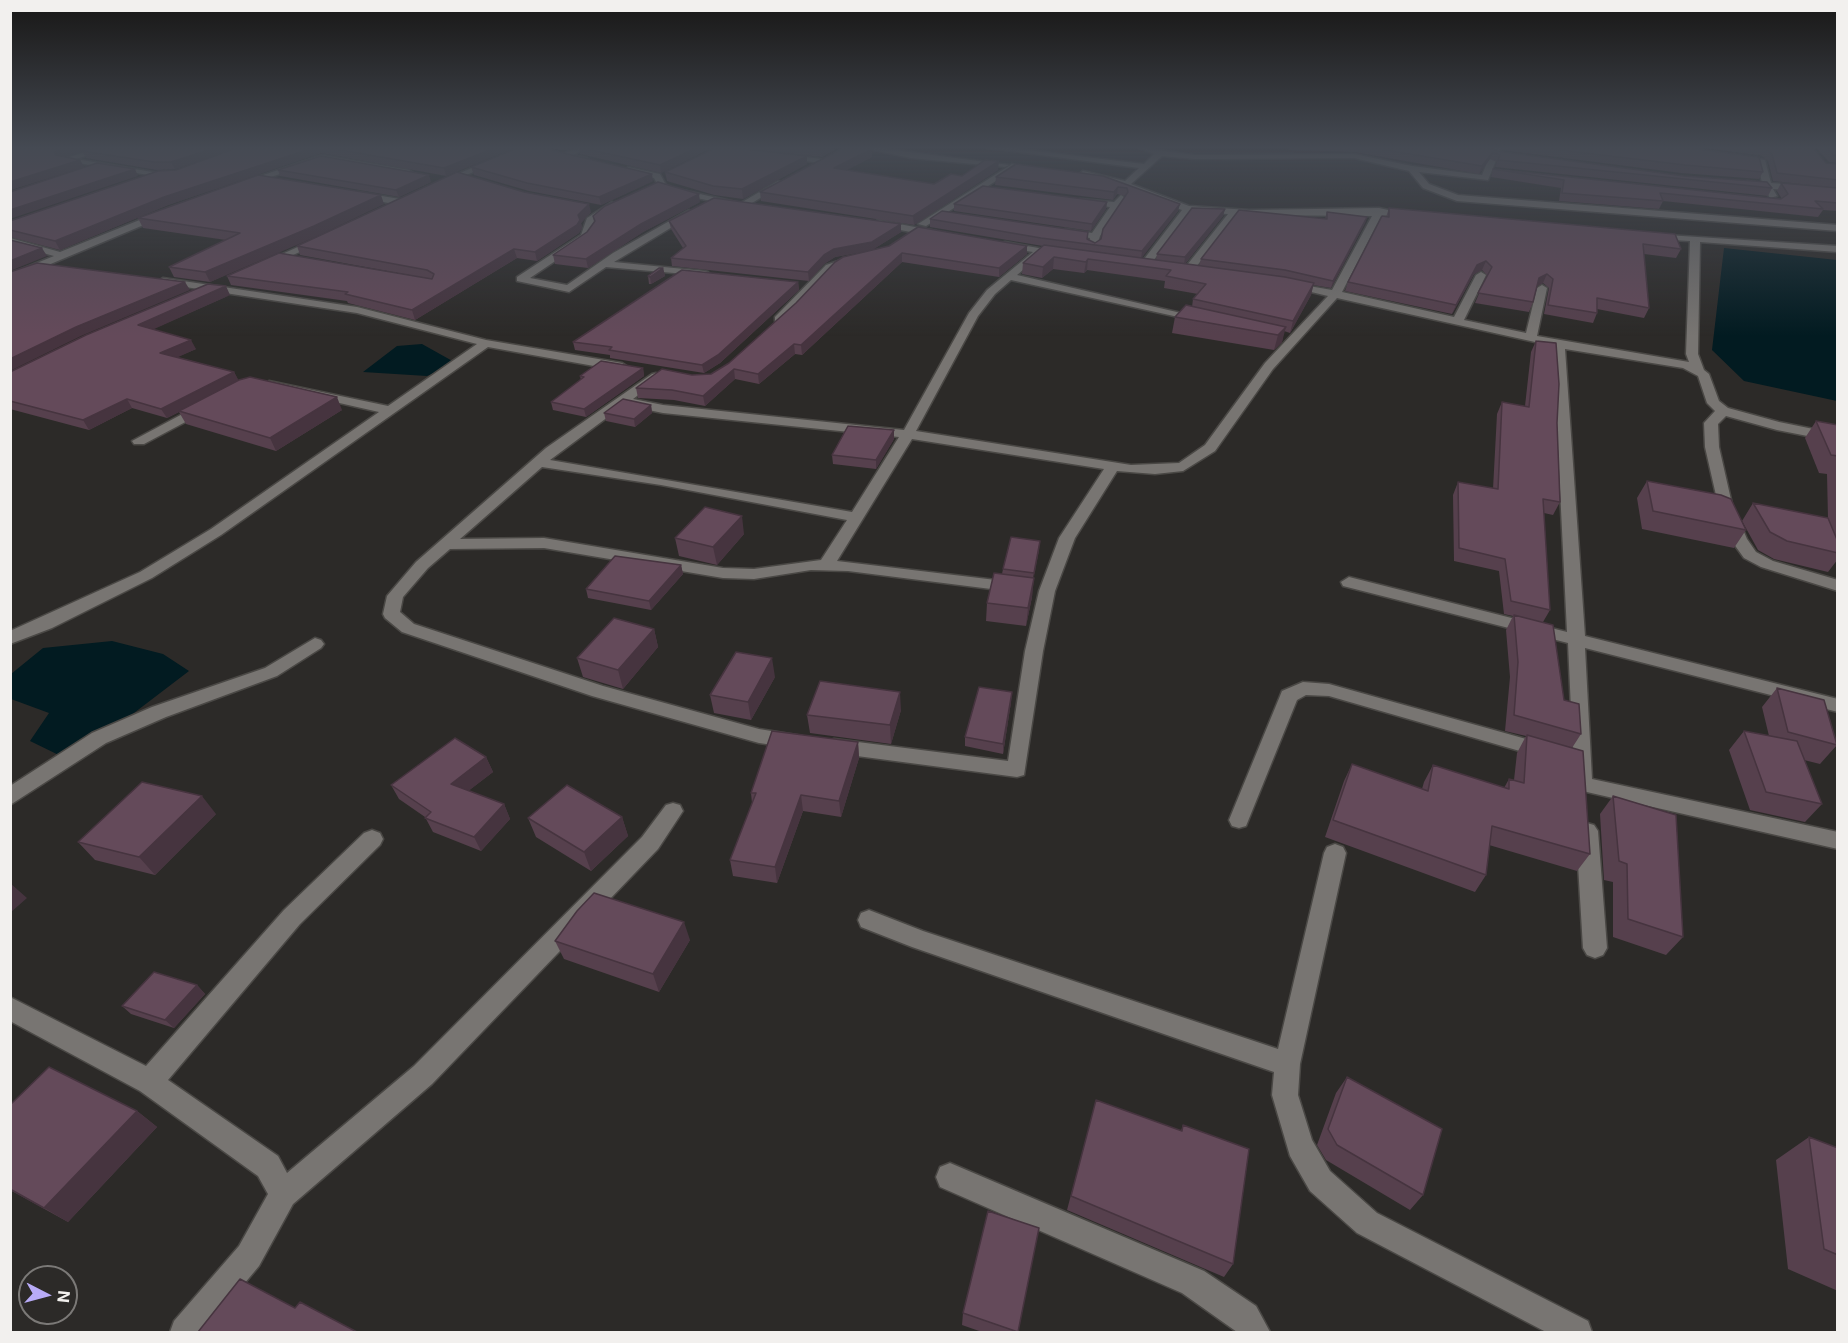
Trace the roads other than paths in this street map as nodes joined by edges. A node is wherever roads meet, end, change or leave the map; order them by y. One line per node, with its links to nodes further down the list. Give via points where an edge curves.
1 (168, 211): 27 (street)
2 (601, 211): 35 (street, via 590,220 585,237 521,279 569,289)
3 (694, 211): 35 (street)
4 (943, 211): 11 (street)
5 (1112, 211): 20 (street)
6 (1187, 211): 33 (street)
7 (1215, 211): 9 (street)
8 (1740, 211): 15 (street, via 1782,214 1787,224)
9 (1236, 212): 10 (street); 39 (street, via 1183,269)
10 (1379, 212): 12 (street); 50 (street)
11 (939, 213): 13 (street); 17 (street)
12 (1402, 214)
13 (961, 216)
14 (870, 222): 17 (street)
15 (1838, 228)
16 (1050, 230): 20 (street)
17 (909, 234): 19 (street)
18 (331, 236): 29 (street)
19 (947, 236)
20 (1095, 236): 31 (street, via 1092,257)
21 (1648, 236): 22 (street)
22 (1695, 240): 25 (street); 60 (street, via 1692,354)
23 (10, 241): 27 (street)
24 (991, 243): 26 (street)
25 (1838, 249)
26 (1040, 251): 28 (street); 42 (street)
27 (63, 254): 34 (street)
28 (1071, 255)
29 (282, 257): 32 (street); 36 (street)
30 (869, 257): 54 (street, via 840,261 830,267 806,286)
31 (1100, 258)
32 (304, 261)
33 (1146, 263)
34 (48, 264): 37 (street); 43 (street)
35 (604, 264): 38 (street)
36 (261, 266)
37 (62, 268)
38 (681, 272): 41 (street); 47 (street)
39 (1203, 272)
40 (1480, 274): 53 (street)
41 (716, 276)
42 (1010, 277): 52 (street); 66 (street, via 991,292 973,315)
43 (10, 278)
44 (231, 278): 48 (street)
45 (156, 280): 48 (street)
46 (1283, 283): 50 (street)
47 (661, 285)
48 (211, 287): 51 (street); 57 (street, via 357,310)
49 (1542, 288): 55 (street)
50 (1336, 293): 53 (street); 70 (street, via 1288,338 1210,448 1183,467 1155,470)
51 (189, 296)
52 (1214, 321)
53 (1458, 321): 55 (street)
54 (766, 331)
55 (1531, 338): 58 (street)
56 (574, 342): 59 (street)
57 (486, 343): 59 (street); 64 (street)
58 (1559, 344): 60 (street); 78 (street)
59 (555, 355): 62 (street, via 666,375)
60 (1698, 369): 65 (street, via 1713,403)
61 (256, 384): 64 (street, via 303,389)
62 (622, 401): 66 (street, via 663,409); 69 (street)
63 (211, 402): 68 (street)
64 (389, 410): 77 (street, via 216,532 146,575)
65 (1723, 411): 67 (street); 75 (street, via 1711,423 1712,447 1725,504 1739,540 1750,555 1767,564)
66 (908, 434): 70 (street); 71 (street)
67 (1838, 438)
68 (139, 441)
69 (538, 462): 71 (street); 72 (street)
70 (1113, 466): 76 (street, via 1067,538)
71 (856, 517): 73 (street)
72 (446, 544): 73 (street, via 544,543 723,573 754,574); 76 (street, via 395,596 392,614 408,628 598,692 759,736 1017,770)
73 (825, 565): 76 (street)
74 (1349, 582): 78 (street)
75 (1838, 586)
76 (1047, 591)
77 (10, 638)
78 (1576, 638): 80 (street); 81 (street)
79 (315, 644): 82 (street, via 271,672 159,712 99,738)
80 (1838, 705)
81 (1584, 762): 83 (street); 86 (street, via 1329,690 1303,688 1289,696)
82 (20, 780): 84 (street)
83 (1585, 785): 88 (street); 91 (street)
84 (10, 797)
85 (673, 811): 96 (street, via 650,843 423,1075)
86 (1239, 820)
87 (372, 839): 94 (street, via 292,917)
88 (1838, 841)
89 (1335, 853): 93 (street)
90 (869, 920): 93 (street)
91 (1595, 948)
92 (10, 1008): 94 (street)
93 (1287, 1064): 99 (street, via 1285,1095 1300,1146 1320,1181 1367,1223)
94 (149, 1082): 96 (street, via 268,1166)
95 (950, 1177): 98 (street, via 1193,1282 1245,1317)
96 (283, 1194): 97 (street, via 249,1256)
97 (185, 1332)
98 (1255, 1332)
99 (1577, 1332)

